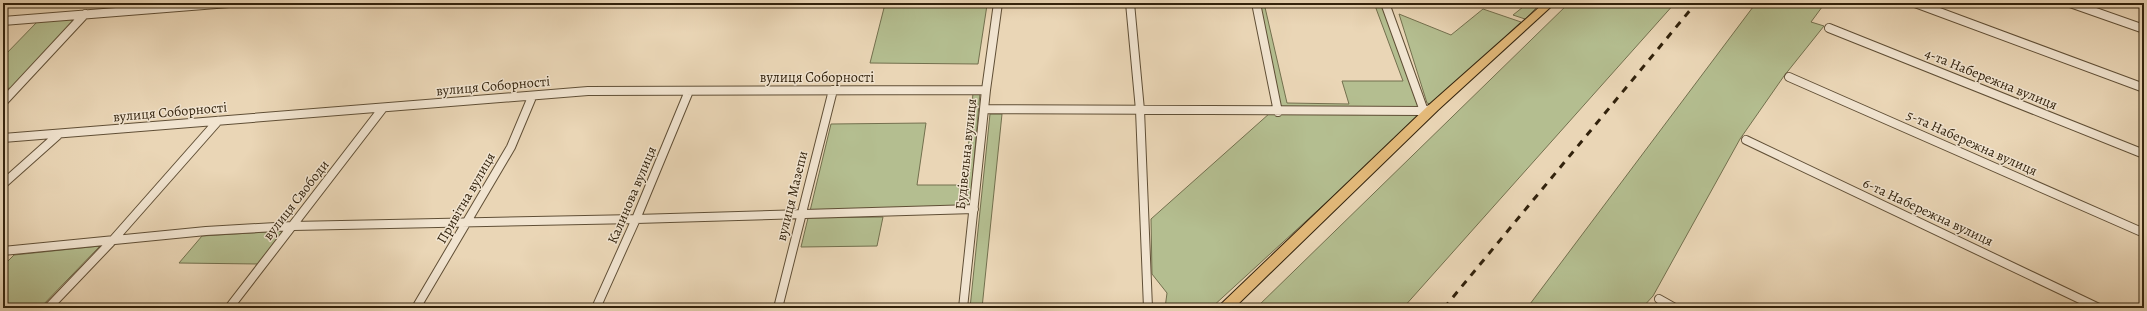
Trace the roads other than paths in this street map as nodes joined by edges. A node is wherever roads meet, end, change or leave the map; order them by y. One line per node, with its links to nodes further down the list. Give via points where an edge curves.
1 (229, 3): 9 (street)
2 (998, 3): 17 (street, Будівельна вулиця)
3 (1130, 3): 25 (street)
4 (1256, 3): 26 (street)
5 (1385, 3): 24 (street)
6 (1550, 3): 24 (main road)
7 (1915, 3): 14 (street)
8 (2070, 3): 12 (street)
9 (85, 14): 10 (street); 15 (street)
10 (3, 21)
11 (1829, 28): 31 (street, 4-та Набережна вулиця)
12 (2144, 29)
13 (1789, 77): 38 (street, 5-та Набережна вулиця)
14 (2144, 88)
15 (14, 90): 18 (street); 21 (street)
16 (833, 90): 17 (street, вулиця Соборності); 19 (street, вулиця Соборності); 34 (street, вулиця Мазепи)
17 (986, 90): 23 (street, Будівельна вулиця)
18 (3, 91)
19 (689, 91): 20 (street, вулиця Соборності, via 588,92); 35 (street, Калинова вулиця)
20 (532, 97): 22 (street, вулиця Соборності); 36 (street, Привітна вулиця, via 512,147)
21 (3, 102)
22 (384, 108): 27 (street, вулиця Соборності); 37 (street, вулиця Свободи)
23 (984, 109): 25 (street); 33 (street, Будівельна вулиця)
24 (1429, 109): 26 (street); 49 (main road)
25 (1140, 110): 26 (street); 48 (street)
26 (1278, 112)
27 (218, 121): 28 (street, вулиця Соборності); 39 (street)
28 (58, 134): 29 (street, вулиця Соборності); 32 (street)
29 (3, 138)
30 (1746, 140): 51 (street, 6-та Набережна вулиця)
31 (2144, 154)
32 (3, 184)
33 (974, 209): 34 (street); 47 (street, Будівельна вулиця)
34 (803, 214): 35 (street); 46 (street, вулиця Мазепи)
35 (636, 219): 36 (street); 45 (street, Калинова вулиця)
36 (467, 223): 37 (street); 44 (street, Привітна вулиця)
37 (293, 226): 39 (street); 43 (street, вулиця Свободи)
38 (2144, 233)
39 (113, 240): 40 (street); 42 (street)
40 (3, 251)
41 (1659, 299): 50 (street)
42 (48, 308)
43 (229, 308)
44 (416, 308)
45 (596, 308)
46 (778, 308)
47 (963, 308)
48 (1148, 308)
49 (1225, 308)
50 (1675, 308)
51 (2099, 308)

